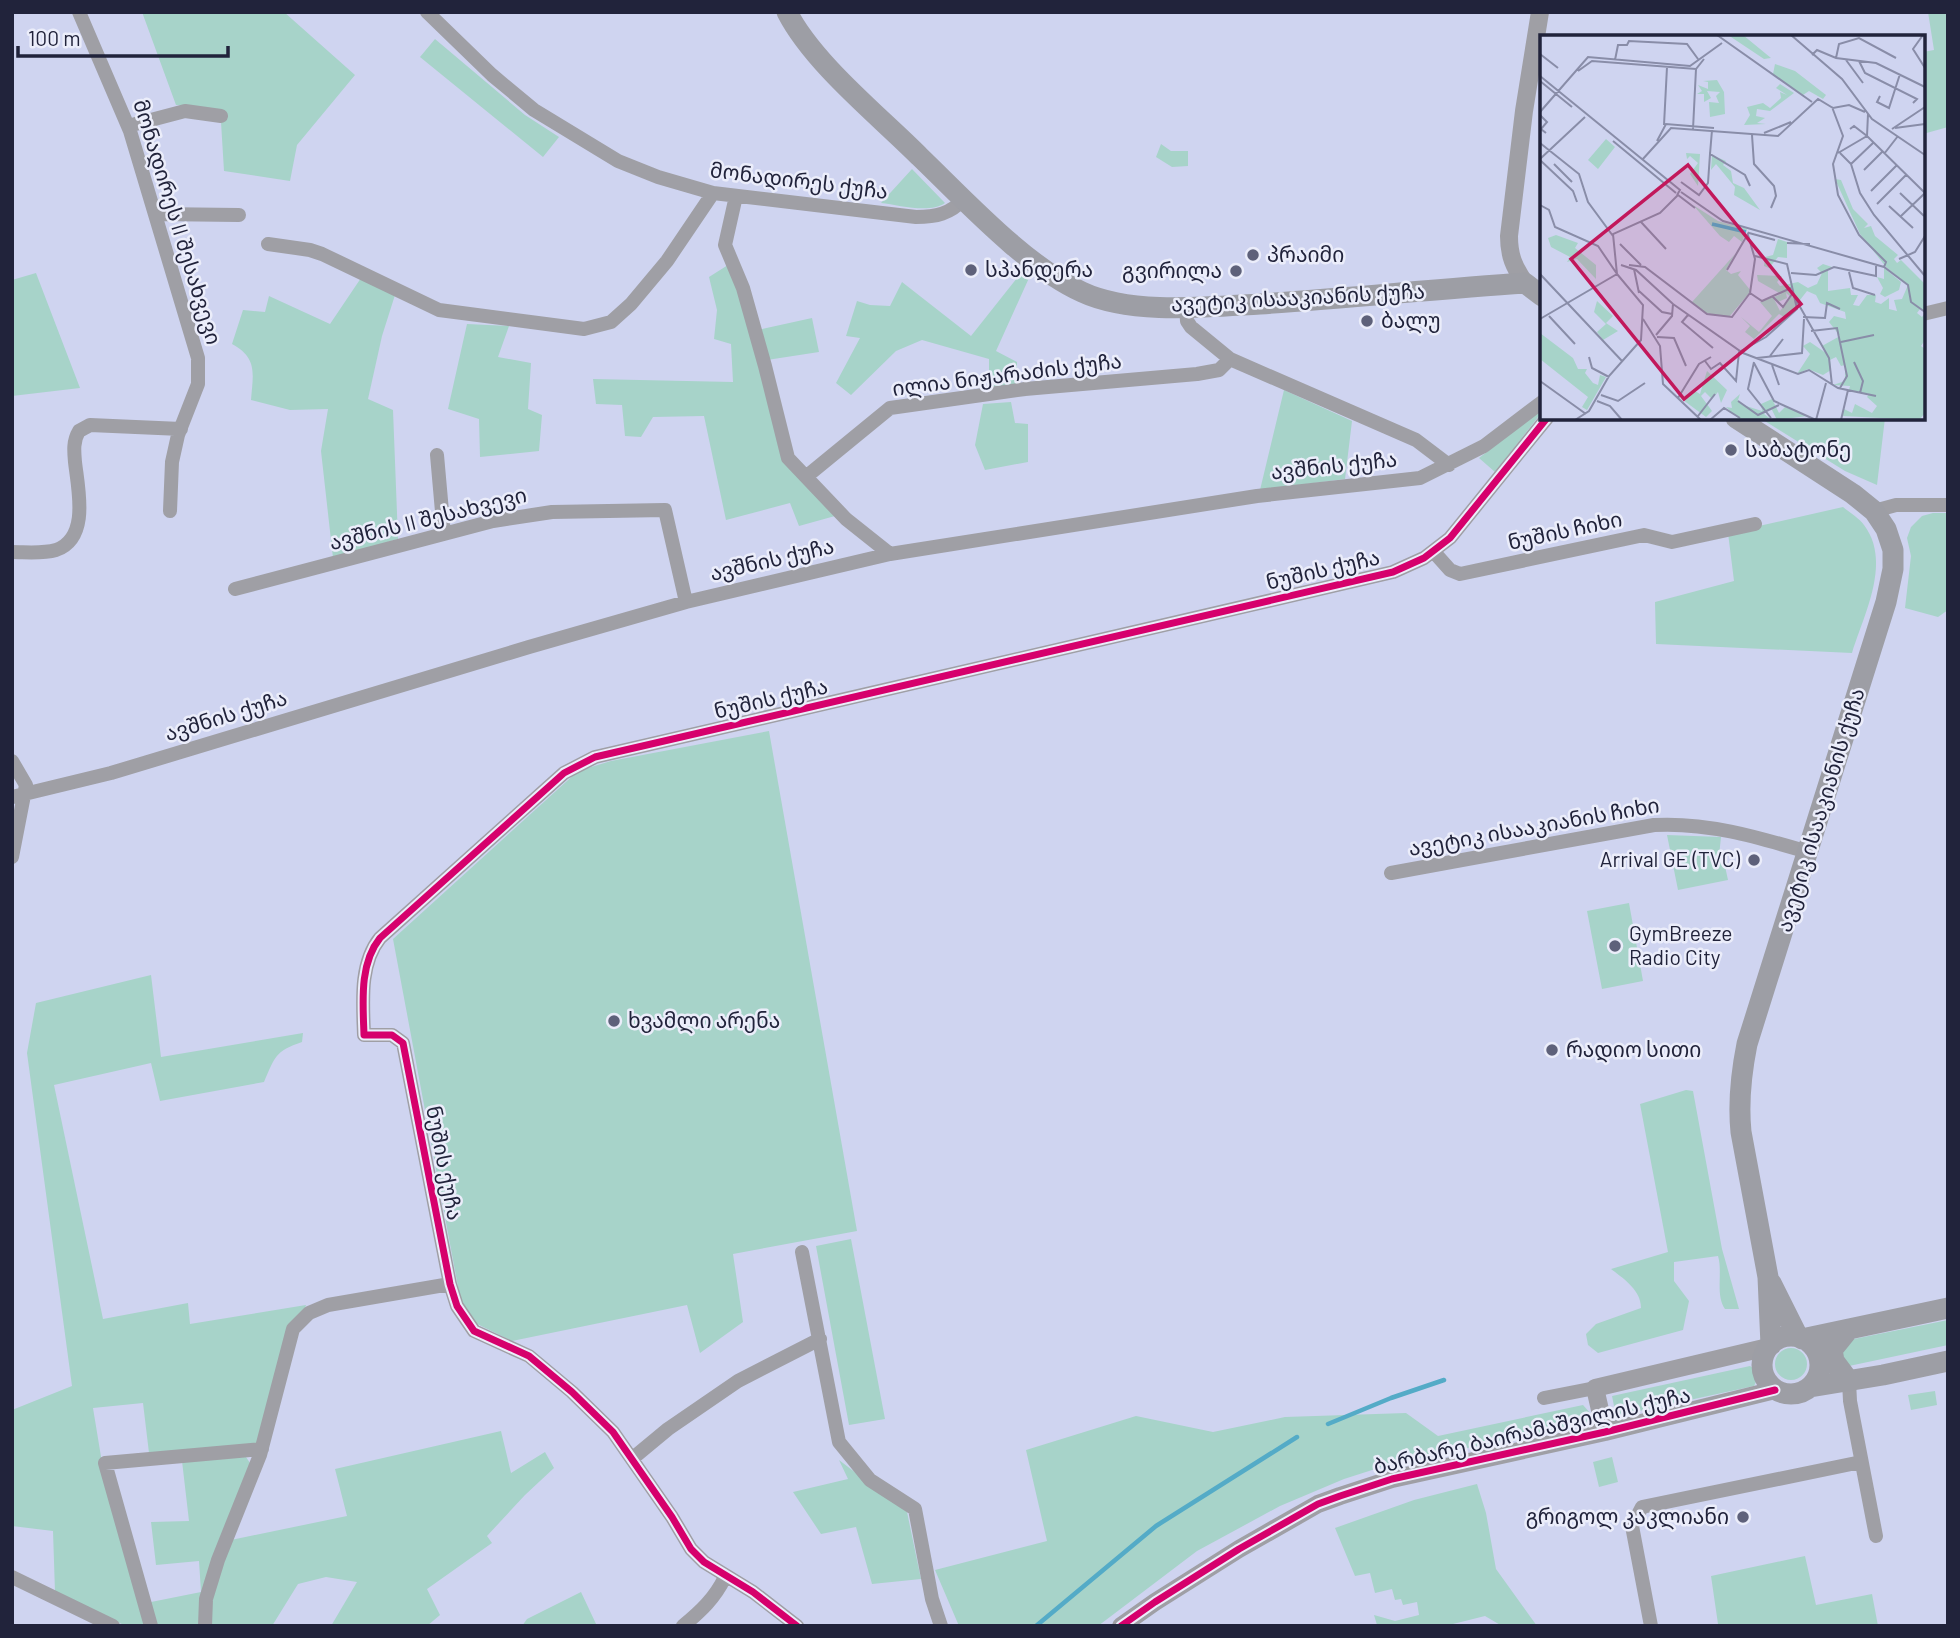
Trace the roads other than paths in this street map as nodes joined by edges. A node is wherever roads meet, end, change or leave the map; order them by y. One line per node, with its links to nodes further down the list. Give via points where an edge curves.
1 (79, 12): 6 (street, მონადირეს II შესახვევი)
2 (427, 12): 7 (street, მონადირეს ქუჩა, via 492,75 561,129 618,161)
3 (787, 12): 9 (main road, ავეტიკ ისააკიანის ქუჩა, via 823,63)
4 (1540, 12): 13 (street, via 1509,236 1512,265)
5 (221, 116): 6 (street, via 185,111)
6 (128, 126): 10 (street, მონადირეს II შესახვევი)
7 (713, 193): 8 (street, მონადირეს ქუჩა); 12 (street, via 631,304 611,321 584,329 439,310 322,254)
8 (737, 196): 9 (street, მონადირეს ქუჩა, via 934,218 955,209); 24 (street, via 725,245 747,301 788,458)
9 (964, 199): 14 (main road, ავეტიკ ისააკიანის ქუჩა, via 1007,240 1082,292 1113,302)
10 (155, 214): 11 (street); 21 (street, მონადირეს II შესახვევი, via 198,358 198,384)
11 (239, 215)
12 (268, 244)
13 (1536, 288): 14 (main road, ავეტიკ ისააკიანის ქუჩა)
14 (1186, 308): 17 (street, via 1191,327)
15 (1948, 308): 16 (street)
16 (1925, 314)
17 (1230, 359): 23 (street, via 1416,440); 24 (street, ილია ნიჟარაძის ქუჩა, via 1219,370 1197,374 1025,389 890,408)
18 (1540, 404): 23 (street, ავშნის ქუჩა, via 1484,446)
19 (1545, 420): 30 (street, ნუშის ქუჩა, via 1450,538)
20 (1738, 420): 27 (main road, ავეტიკ ისააკიანის ქუჩა)
21 (181, 429): 26 (street, მონადირეს II შესახვევი, via 172,462); 31 (street, via 90,425 79,431 74,446 78,527 58,549)
22 (438, 455): 29 (street)
23 (1449, 465): 32 (street, ავშნის ქუჩა, via 1420,478 1257,495)
24 (807, 476): 32 (street, via 846,519)
25 (1948, 505): 27 (street, via 1895,505)
26 (170, 511)
27 (1874, 511): 37 (main road, ავეტიკ ისააკიანის ქუჩა, via 1890,540 1894,559 1891,582)
28 (1755, 524): 30 (street, ნუშის ჩიხი, via 1672,541 1644,535 1460,574)
29 (444, 534): 33 (street, ავშნის II შესახვევი); 34 (street, ავშნის II შესახვევი, via 552,512 665,510)
30 (1433, 551): 42 (street, ნუშის ქუჩა, via 1393,572 595,757 564,773 371,949 362,996 364,1035 392,1035 403,1043)
31 (12, 552)
32 (891, 554): 34 (street, ავშნის ქუჩა)
33 (235, 589)
34 (686, 602): 36 (street, ავშნის ქუჩა, via 111,773)
35 (12, 761): 36 (street, via 26,785)
36 (18, 794): 38 (street)
37 (1808, 852): 39 (street, ავეტიკ ისააკიანის ჩიხი, via 1700,825 1662,825); 41 (main road, ავეტიკ ისააკიანის ქუჩა, via 1747,1044 1740,1088 1741,1132)
38 (12, 857)
39 (1391, 873)
40 (802, 1252): 46 (street)
41 (1768, 1277): 45 (main road, ავეტიკ ისააკიანის ქუჩა); 47 (main road, ავეტიკ ისააკიანის ქუჩა)
42 (450, 1284): 55 (street, via 328,1305 309,1313 293,1329); 56 (street, via 457,1306 474,1331 529,1356 597,1415)
43 (1948, 1308): 44 (main road)
44 (1849, 1329): 45 (main road); 49 (main road, via 1832,1350)
45 (1800, 1338): 47 (main road, via 1784,1337); 50 (main road, via 1818,1354 1820,1366)
46 (820, 1339): 56 (street, via 738,1381); 66 (street, via 839,1442 870,1480 915,1509)
47 (1770, 1346): 51 (street, ბარბარე ბაირამაშვილის ქუჩა); 52 (main road, via 1763,1356 1763,1375)
48 (1948, 1361): 49 (main road)
49 (1849, 1381): 50 (main road); 57 (street)
50 (1810, 1387): 52 (main road, via 1797,1394)
51 (1595, 1388): 53 (street, ბარბარე ბაირამაშვილის ქუჩა); 54 (street)
52 (1775, 1390): 54 (street, ბარბარე ბაირამაშვილის ქუჩა)
53 (1544, 1398)
54 (1605, 1432): 67 (street, ბარბარე ბაირამაშვილის ქუჩა, via 1392,1479 1329,1500 1239,1549)
55 (262, 1449): 62 (street, via 104,1463); 63 (street, via 218,1560 206,1599)
56 (633, 1458): 60 (street, via 691,1549)
57 (1861, 1462): 58 (street); 68 (street, via 1642,1507 1632,1526)
58 (1877, 1536)
59 (12, 1577): 61 (street)
60 (725, 1577): 64 (street, via 705,1608); 65 (street)
61 (105, 1625)
62 (151, 1626)
63 (205, 1626)
64 (682, 1626)
65 (797, 1626)
66 (941, 1626)
67 (1121, 1626)
68 (1651, 1626)

